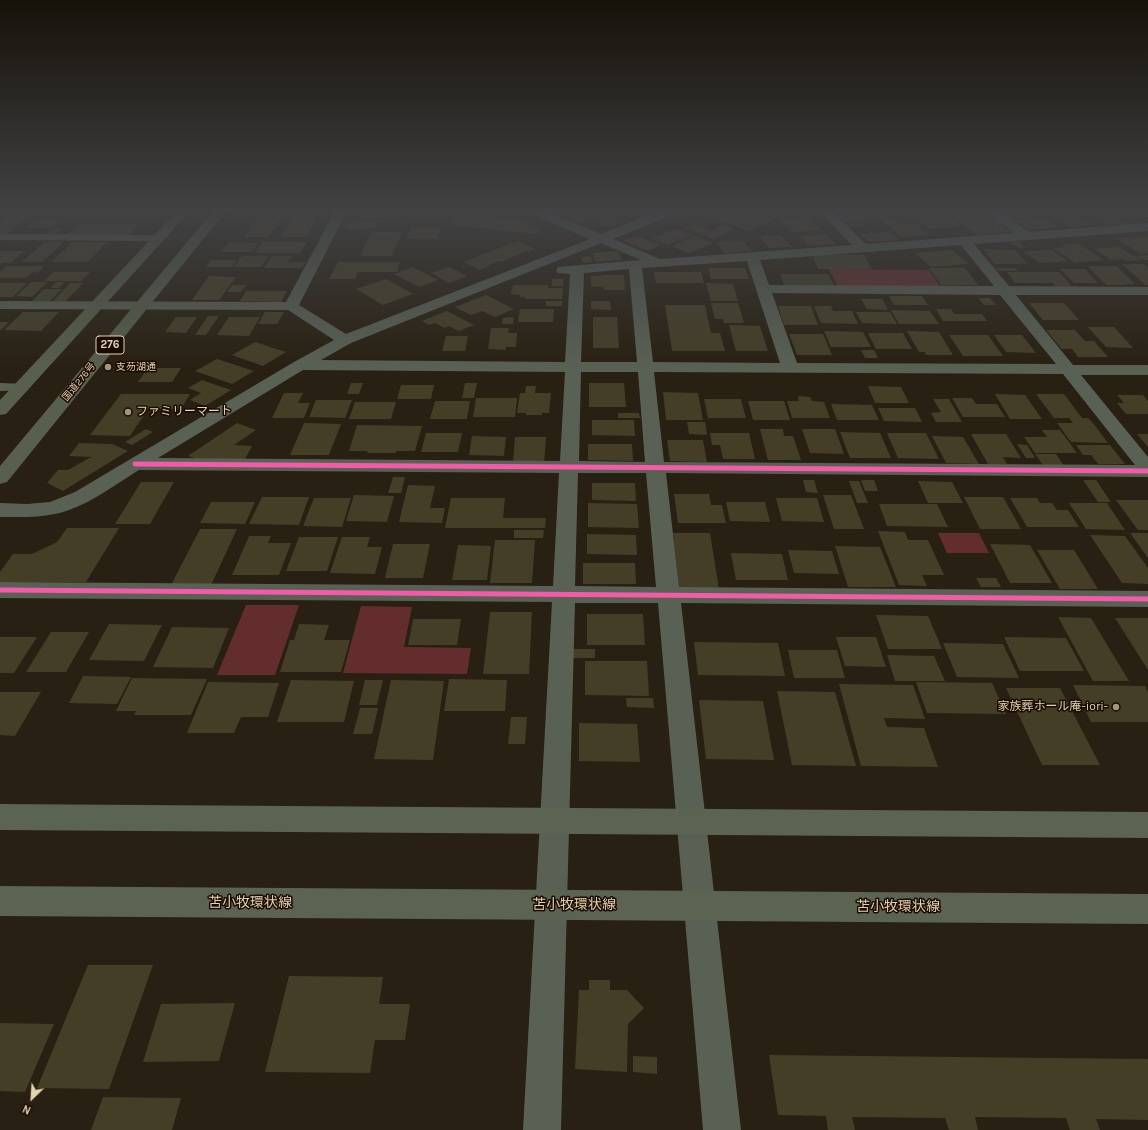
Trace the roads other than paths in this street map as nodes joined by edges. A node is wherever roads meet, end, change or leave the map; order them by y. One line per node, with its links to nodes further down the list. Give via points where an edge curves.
1 (135, 264): 15 (highway)
2 (176, 264): 16 (highway, 国道276号 / 276)
3 (313, 264): 17 (street)
4 (539, 264): 10 (street)
5 (635, 264): 6 (street); 9 (street); 21 (street)
6 (638, 264)
7 (755, 264): 11 (street)
8 (983, 264): 12 (street)
9 (577, 268): 10 (street); 20 (street)
10 (515, 273): 18 (street)
11 (764, 289): 12 (street); 22 (street)
12 (1005, 291): 13 (street); 23 (street)
13 (1148, 291)
14 (0, 305): 15 (street)
15 (97, 305): 16 (street); 26 (highway)
16 (142, 305): 17 (street); 32 (highway, 国道276号 / 276)
17 (291, 306): 18 (street)
18 (345, 340): 19 (street)
19 (300, 365): 20 (street); 28 (street)
20 (573, 367): 21 (street); 29 (street)
21 (645, 367): 22 (street); 30 (street)
22 (790, 368): 23 (street)
23 (1068, 370): 24 (street); 31 (street)
24 (1148, 370)
25 (0, 387): 26 (lane)
26 (21, 387): 27 (highway)
27 (0, 410)
28 (135, 464): 29 (street); 33 (street, via 82,496 54,508)
29 (569, 467): 30 (street); 35 (street)
30 (655, 467): 31 (street); 36 (street)
31 (1148, 470)
32 (0, 478)
33 (0, 510)
34 (0, 590): 35 (street)
35 (564, 594): 36 (street); 39 (street)
36 (668, 595): 37 (street); 40 (street)
37 (1148, 599)
38 (0, 817): 39 (main road)
39 (555, 821): 40 (main road); 43 (street)
40 (691, 822): 41 (main road); 44 (street)
41 (1148, 825)
42 (0, 901): 43 (main road, 苫小牧環状線)
43 (551, 905): 44 (main road, 苫小牧環状線); 46 (street)
44 (700, 906): 45 (main road, 苫小牧環状線); 47 (street)
45 (1148, 909)
46 (542, 1130)
47 (722, 1130)

